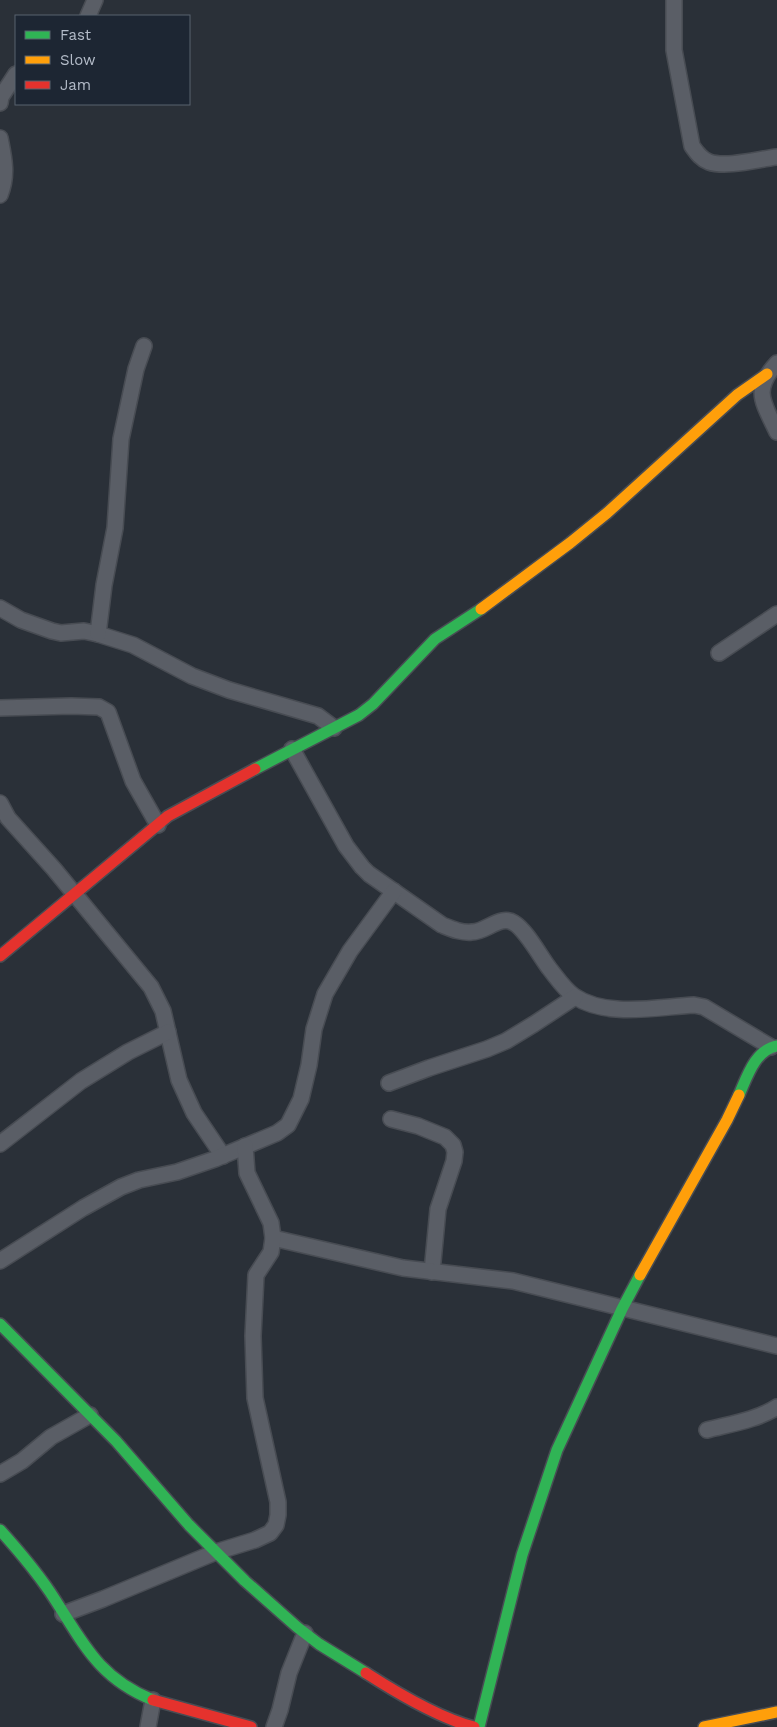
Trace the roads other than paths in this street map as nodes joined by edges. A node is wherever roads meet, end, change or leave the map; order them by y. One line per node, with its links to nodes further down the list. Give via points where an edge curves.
1 (95, 0): 3 (street)
2 (674, 0): 7 (street, via 674,50 692,146 699,156 710,162 725,164)
3 (88, 15)
4 (15, 76): 5 (street)
5 (0, 102)
6 (0, 138): 8 (street, via 6,166)
7 (777, 157)
8 (0, 195)
9 (144, 346): 14 (street, via 121,439 115,528)
10 (772, 369): 11 (street, via 762,384 762,394 764,406); 17 (main road, via 717,412 607,513 506,592 435,638 373,704)
11 (777, 432)
12 (0, 608): 14 (street, via 20,620 52,631)
13 (777, 614): 15 (street)
14 (98, 634): 17 (street, via 133,644 192,676 229,690 318,716)
15 (719, 653)
16 (0, 708): 20 (street, via 99,707 108,712 133,781)
17 (334, 728): 18 (main road)
18 (292, 749): 20 (main road, via 186,805); 21 (street, via 346,846 362,867)
19 (0, 803): 22 (street, via 8,818)
20 (158, 824): 22 (main road)
21 (394, 891): 24 (street, via 442,925 456,931 482,931 507,920 514,923); 30 (street, via 350,950 325,994 314,1029 301,1099 292,1119 284,1129)
22 (74, 894): 23 (main road); 25 (street, via 151,987 163,1011)
23 (0, 956)
24 (575, 997): 26 (street, via 603,1008 704,1007); 27 (street, via 506,1041)
25 (168, 1032): 29 (street, via 81,1081); 31 (street, via 178,1080 194,1114)
26 (774, 1047): 35 (main road, via 752,1066 727,1120)
27 (390, 1083)
28 (391, 1119): 34 (street, via 445,1137 455,1152 438,1209)
29 (0, 1144)
30 (245, 1146): 31 (street); 32 (street, via 247,1173 271,1223)
31 (223, 1156): 33 (street, via 121,1187)
32 (273, 1238): 34 (street); 43 (street, via 271,1252 256,1275 253,1336 255,1398 278,1502 278,1515 270,1533)
33 (0, 1260)
34 (432, 1272): 35 (street, via 513,1281)
35 (622, 1309): 37 (street); 52 (main road, via 557,1450 522,1555)
36 (0, 1324): 39 (main road)
37 (777, 1346)
38 (777, 1407): 40 (street, via 741,1422)
39 (90, 1415): 41 (street, via 51,1437); 43 (main road)
40 (707, 1430)
41 (0, 1474)
42 (0, 1530): 44 (main road, via 37,1573)
43 (216, 1552): 44 (street); 45 (main road)
44 (63, 1614): 46 (main road, via 97,1663 128,1689)
45 (304, 1633): 50 (street); 51 (main road, via 399,1694)
46 (153, 1700): 48 (street); 49 (main road)
47 (777, 1712): 53 (main road)
48 (148, 1727)
49 (250, 1727)
50 (274, 1727)
51 (474, 1727)
52 (479, 1727)
53 (704, 1727)

